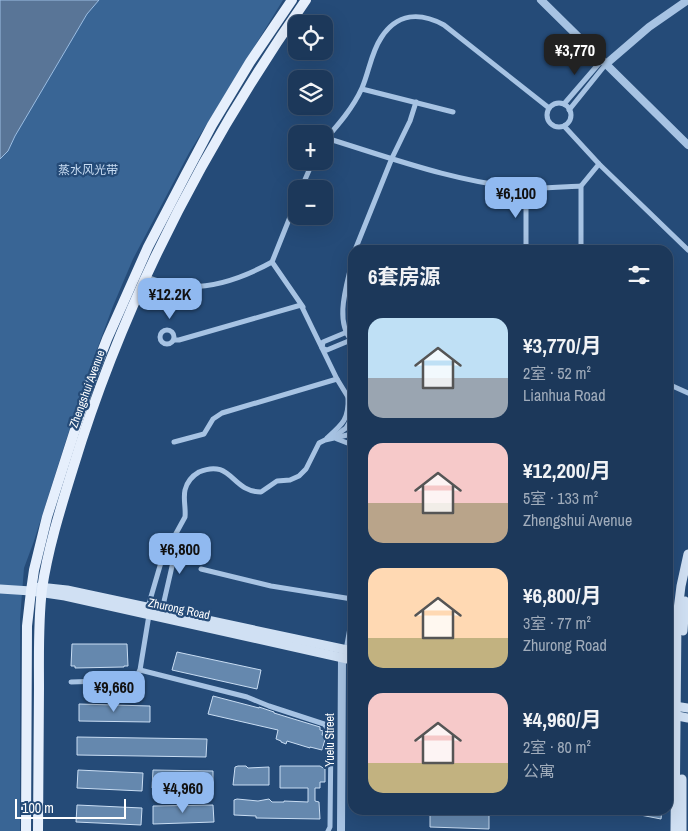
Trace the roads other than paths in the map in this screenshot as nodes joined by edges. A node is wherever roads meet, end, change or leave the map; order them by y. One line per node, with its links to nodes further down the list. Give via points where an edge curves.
1 (292, 0): 52 (main road, Zhengshui Avenue, via 212,125 148,247 107,339 47,517)
2 (306, 0): 29 (main road, Zhengshui Avenue, via 224,127)
3 (541, 0): 7 (street)
4 (548, 0): 7 (street)
5 (680, 0): 7 (street, via 646,23)
6 (688, 0): 7 (street)
7 (606, 60): 10 (street); 12 (street); 16 (street); 18 (street)
8 (362, 89): 9 (street); 11 (street, via 381,38 393,24 418,16 444,25); 15 (street)
9 (416, 102): 13 (street); 19 (street)
10 (564, 104): 11 (street); 12 (street)
11 (549, 108): 14 (street, via 547,116 550,123 556,127)
12 (570, 110): 14 (street, via 570,121)
13 (454, 112)
14 (564, 126): 20 (street)
15 (333, 130)
16 (688, 137)
17 (333, 142): 19 (street)
18 (688, 144)
19 (392, 158): 22 (street, via 459,178); 24 (street)
20 (599, 164): 21 (street); 27 (street)
21 (581, 186): 22 (street); 26 (street)
22 (526, 188): 25 (street)
23 (288, 222): 28 (street)
24 (357, 245)
25 (526, 245)
26 (582, 245)
27 (688, 250)
28 (272, 262): 29 (street, via 211,286 175,286); 31 (street)
29 (146, 277): 54 (main road, Zhengshui Avenue, via 85,429 59,515)
30 (348, 282): 32 (street, via 343,306)
31 (301, 305): 33 (street); 35 (street)
32 (347, 332): 35 (street)
33 (174, 340)
34 (348, 341): 35 (street)
35 (324, 346): 36 (street)
36 (337, 379): 38 (street); 45 (street, via 222,413 204,434)
37 (673, 386): 39 (street)
38 (348, 393)
39 (688, 393)
40 (348, 410): 44 (street, via 344,422)
41 (348, 424): 44 (street, via 342,432)
42 (348, 435): 43 (street)
43 (334, 438): 44 (street); 46 (street)
44 (325, 440): 47 (street, via 319,443 298,476 277,481 261,492 246,489 223,470 215,468 195,474 185,491 185,517)
45 (174, 442)
46 (348, 443)
47 (175, 536): 56 (street, via 173,562); 57 (street, via 162,559)
48 (688, 554): 61 (main road, via 677,618)
49 (201, 569): 55 (street, via 271,586)
50 (688, 582): 61 (main road)
51 (0, 585): 52 (main road, Zhurong Road)
52 (31, 588): 53 (main road, Zhurong Road); 54 (main road, Zhurong Road); 62 (main road, Zhengshui Avenue, via 27,626)
53 (0, 590)
54 (42, 590): 57 (main road, Zhurong Road); 63 (main road, Zhengshui Avenue)
55 (348, 597)
56 (162, 610): 57 (main road, Zhurong Road); 58 (main road, Zhurong Road)
57 (148, 611): 58 (main road, Zhurong Road); 59 (street)
58 (348, 655): 65 (street, Yuelu Street); 66 (street)
59 (140, 670): 60 (street, via 131,680); 64 (street, via 247,697 328,727 331,732)
60 (71, 682)
61 (678, 711): 67 (main road); 68 (main road)
62 (26, 831)
63 (38, 831)
64 (328, 831)
65 (341, 831)
66 (346, 831)
67 (675, 831)
68 (682, 831)

